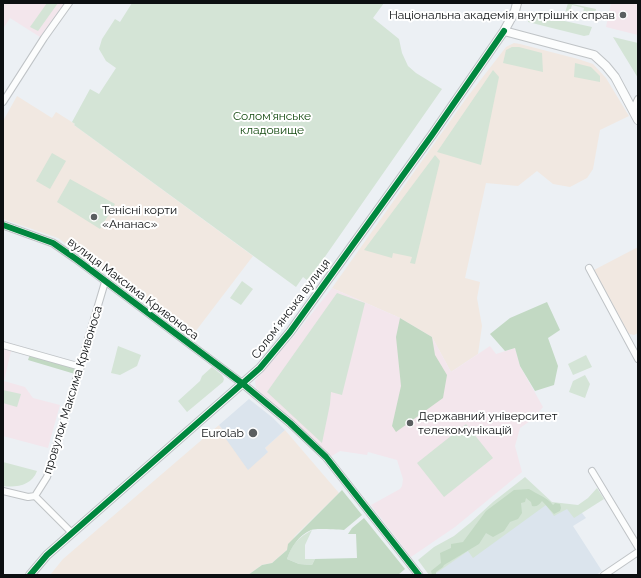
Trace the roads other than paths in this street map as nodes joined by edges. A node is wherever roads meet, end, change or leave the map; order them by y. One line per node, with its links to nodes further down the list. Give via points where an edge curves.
1 (69, 3): 5 (street)
2 (517, 3): 3 (main road, Соломʼянська вулиця)
3 (504, 31): 6 (main road, via 594,55 615,77); 14 (main road, Соломʼянська вулиця, via 290,332)
4 (638, 99): 6 (street)
5 (3, 102)
6 (633, 110): 7 (main road)
7 (638, 120)
8 (3, 225): 10 (street, вулиця Максима Кривоноса, via 53,243)
9 (589, 268): 12 (street)
10 (105, 282): 13 (street, провулок Максима Кривоноса); 14 (street, вулиця Максима Кривоноса)
11 (3, 345): 13 (street)
12 (638, 359)
13 (81, 367): 17 (street, провулок Максима Кривоноса, via 47,477)
14 (243, 384): 18 (main road, Соломʼянська вулиця); 22 (street, вулиця Максима Кривоноса, via 326,457)
15 (592, 471): 19 (street)
16 (3, 491): 17 (street, via 28,497)
17 (35, 496): 18 (street)
18 (72, 533): 21 (main road, Соломʼянська вулиця, via 47,555)
19 (638, 547)
20 (638, 552): 23 (street)
21 (30, 575)
22 (419, 575)
23 (604, 575)

